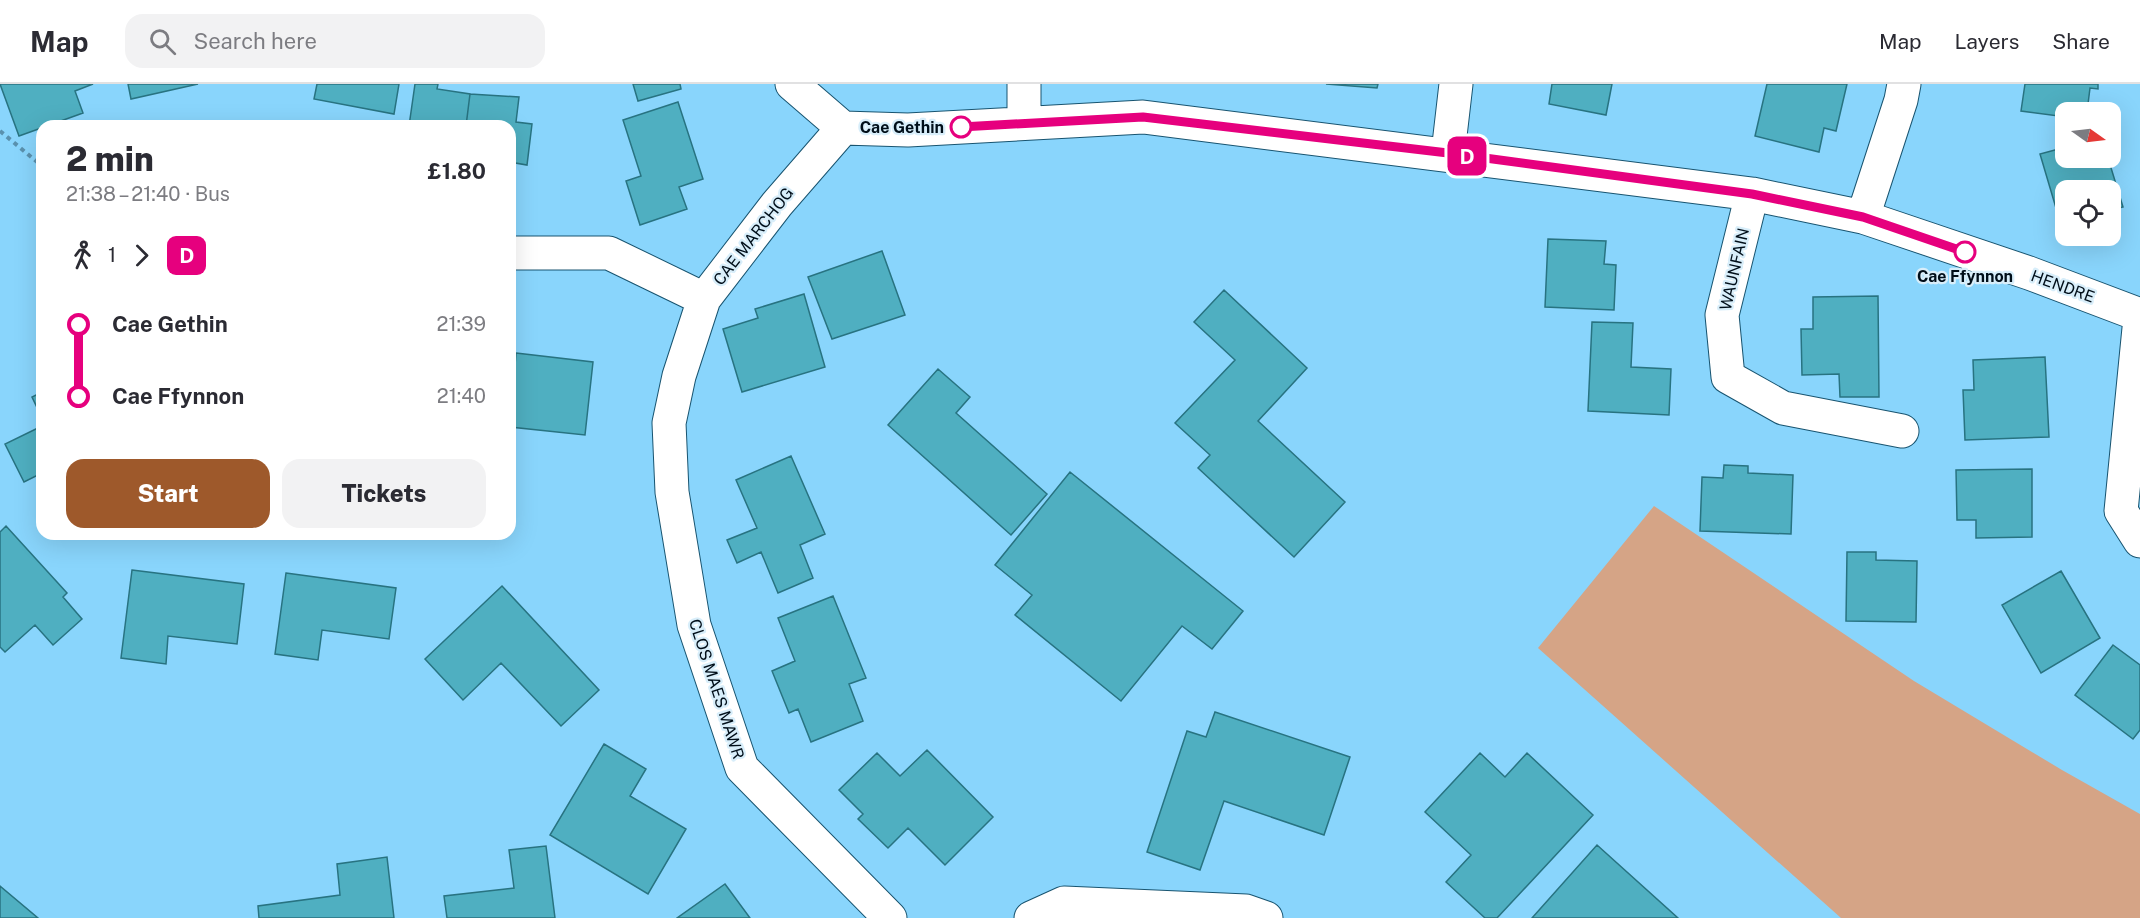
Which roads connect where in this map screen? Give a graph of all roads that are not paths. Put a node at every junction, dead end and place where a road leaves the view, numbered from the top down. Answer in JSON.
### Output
{"nodes":[{"id":1,"x":792,"y":84,"type":"edge"},
{"id":2,"x":1024,"y":84,"type":"edge"},
{"id":3,"x":1456,"y":84,"type":"edge"},
{"id":4,"x":1904,"y":84,"type":"edge"},
{"id":5,"x":1024,"y":123,"type":"junction"},
{"id":6,"x":843,"y":128,"type":"junction"},
{"id":7,"x":1448,"y":153,"type":"junction"},
{"id":8,"x":1752,"y":194,"type":"junction"},
{"id":9,"x":1863,"y":217,"type":"junction"},
{"id":10,"x":516,"y":253,"type":"edge"},
{"id":11,"x":704,"y":299,"type":"junction"},
{"id":12,"x":2140,"y":316,"type":"edge"},
{"id":13,"x":1902,"y":430,"type":"dead end"},
{"id":14,"x":2140,"y":541,"type":"edge"},
{"id":15,"x":890,"y":918,"type":"edge"},
{"id":16,"x":1031,"y":918,"type":"edge"},
{"id":17,"x":1266,"y":918,"type":"edge"}],
"edges":[{"from":1,"to":6,"type":"street"},
{"from":2,"to":5,"type":"street"},
{"from":3,"to":7,"type":"street"},
{"from":4,"to":9,"type":"street"},
{"from":5,"to":6,"type":"street","name":"HENDRE"},
{"from":5,"to":7,"type":"street","name":"HENDRE"},
{"from":6,"to":11,"type":"street","name":"CAE MARCHOG"},
{"from":7,"to":8,"type":"street","name":"HENDRE"},
{"from":8,"to":9,"type":"street","name":"HENDRE"},
{"from":8,"to":13,"type":"street","name":"WAUNFAIN"},
{"from":9,"to":12,"type":"street","name":"HENDRE"},
{"from":10,"to":11,"type":"street","name":"CAE MARCHOG"},
{"from":11,"to":15,"type":"street","name":"CLOS MAES MAWR"},
{"from":12,"to":14,"type":"street"},
{"from":16,"to":17,"type":"street"}]}
